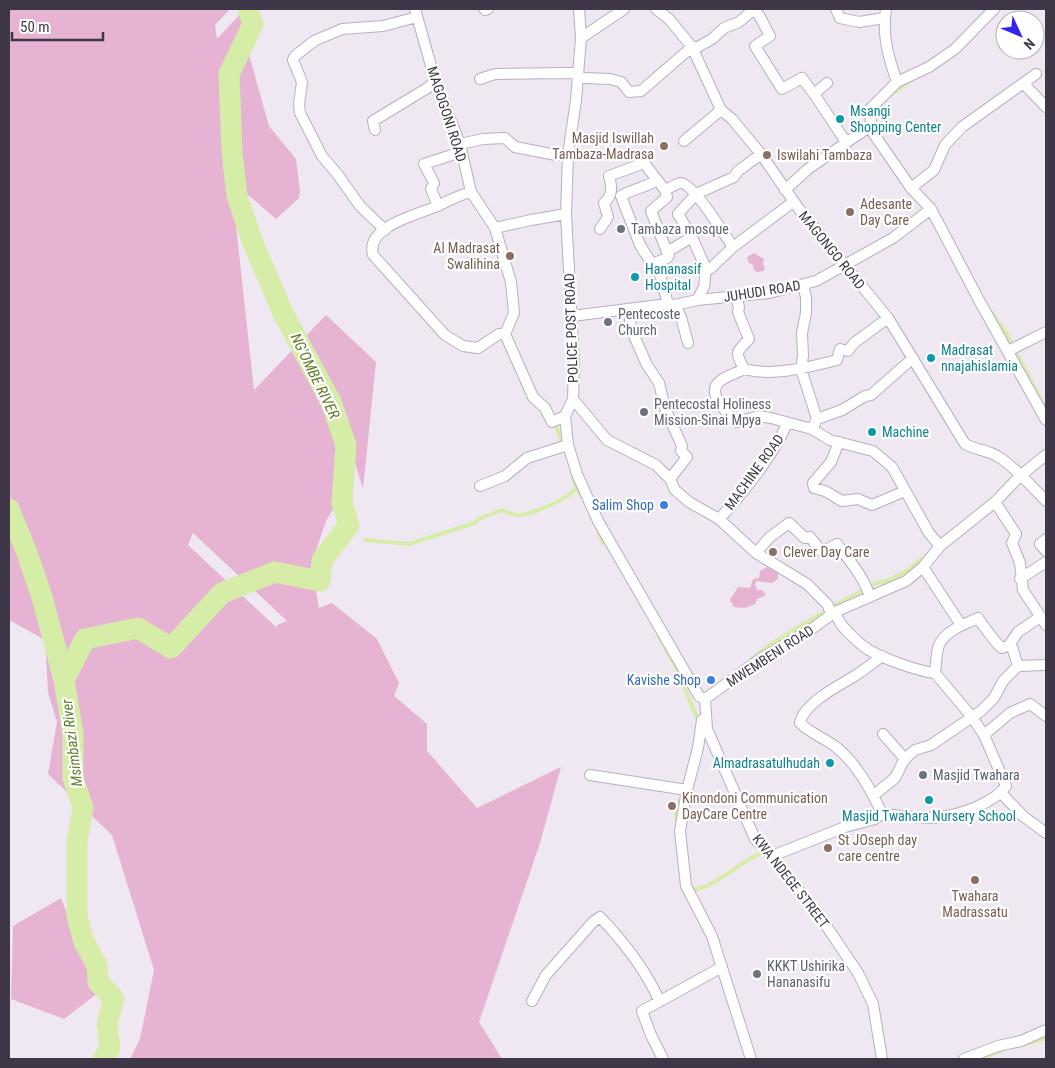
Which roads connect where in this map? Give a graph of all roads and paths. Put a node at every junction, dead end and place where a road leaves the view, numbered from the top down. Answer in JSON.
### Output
{"nodes":[{"id":1,"x":579,"y":9,"type":"edge"},
{"id":2,"x":624,"y":9,"type":"edge"},
{"id":3,"x":656,"y":9,"type":"edge"},
{"id":4,"x":752,"y":9,"type":"edge"},
{"id":5,"x":836,"y":9,"type":"edge"},
{"id":6,"x":994,"y":9,"type":"edge"},
{"id":7,"x":416,"y":13,"type":"edge"},
{"id":8,"x":885,"y":13,"type":"edge"},
{"id":9,"x":581,"y":38,"type":"junction"},
{"id":10,"x":692,"y":47,"type":"junction"},
{"id":11,"x":578,"y":74,"type":"junction"},
{"id":12,"x":1036,"y":74,"type":"dead end"},
{"id":13,"x":480,"y":79,"type":"dead end"},
{"id":14,"x":435,"y":80,"type":"junction"},
{"id":15,"x":897,"y":82,"type":"junction"},
{"id":16,"x":827,"y":84,"type":"dead end"},
{"id":17,"x":1024,"y":84,"type":"junction"},
{"id":18,"x":814,"y":94,"type":"junction"},
{"id":19,"x":1046,"y":107,"type":"edge"},
{"id":20,"x":721,"y":110,"type":"junction"},
{"id":21,"x":869,"y":127,"type":"junction"},
{"id":22,"x":375,"y":130,"type":"dead end"},
{"id":23,"x":684,"y":141,"type":"dead end"},
{"id":24,"x":846,"y":142,"type":"junction"},
{"id":25,"x":460,"y":148,"type":"junction"},
{"id":26,"x":761,"y":154,"type":"junction"},
{"id":27,"x":568,"y":155,"type":"junction"},
{"id":28,"x":657,"y":180,"type":"junction"},
{"id":29,"x":911,"y":188,"type":"junction"},
{"id":30,"x":666,"y":190,"type":"junction"},
{"id":31,"x":786,"y":190,"type":"junction"},
{"id":32,"x":471,"y":192,"type":"junction"},
{"id":33,"x":696,"y":194,"type":"junction"},
{"id":34,"x":793,"y":202,"type":"junction"},
{"id":35,"x":438,"y":206,"type":"junction"},
{"id":36,"x":931,"y":209,"type":"junction"},
{"id":37,"x":566,"y":214,"type":"junction"},
{"id":38,"x":495,"y":228,"type":"junction"},
{"id":39,"x":600,"y":229,"type":"dead end"},
{"id":40,"x":384,"y":230,"type":"junction"},
{"id":41,"x":692,"y":237,"type":"junction"},
{"id":42,"x":733,"y":248,"type":"junction"},
{"id":43,"x":667,"y":252,"type":"junction"},
{"id":44,"x":652,"y":264,"type":"junction"},
{"id":45,"x":844,"y":266,"type":"junction"},
{"id":46,"x":706,"y":269,"type":"junction"},
{"id":47,"x":803,"y":286,"type":"junction"},
{"id":48,"x":736,"y":296,"type":"junction"},
{"id":49,"x":697,"y":300,"type":"junction"},
{"id":50,"x":671,"y":305,"type":"junction"},
{"id":51,"x":629,"y":309,"type":"junction"},
{"id":52,"x":572,"y":316,"type":"junction"},
{"id":53,"x":888,"y":318,"type":"junction"},
{"id":54,"x":1046,"y":332,"type":"edge"},
{"id":55,"x":505,"y":334,"type":"junction"},
{"id":56,"x":688,"y":343,"type":"dead end"},
{"id":57,"x":1008,"y":351,"type":"junction"},
{"id":58,"x":913,"y":358,"type":"junction"},
{"id":59,"x":744,"y":369,"type":"junction"},
{"id":60,"x":801,"y":369,"type":"junction"},
{"id":61,"x":573,"y":399,"type":"junction"},
{"id":62,"x":565,"y":416,"type":"junction"},
{"id":63,"x":1046,"y":420,"type":"edge"},
{"id":64,"x":787,"y":423,"type":"junction"},
{"id":65,"x":814,"y":424,"type":"junction"},
{"id":66,"x":839,"y":442,"type":"junction"},
{"id":67,"x":568,"y":445,"type":"junction"},
{"id":68,"x":1046,"y":456,"type":"edge"},
{"id":69,"x":1020,"y":476,"type":"junction"},
{"id":70,"x":670,"y":479,"type":"junction"},
{"id":71,"x":480,"y":486,"type":"dead end"},
{"id":72,"x":905,"y":491,"type":"junction"},
{"id":73,"x":1046,"y":501,"type":"edge"},
{"id":74,"x":995,"y":502,"type":"junction"},
{"id":75,"x":719,"y":519,"type":"junction"},
{"id":76,"x":1046,"y":538,"type":"edge"},
{"id":77,"x":940,"y":546,"type":"junction"},
{"id":78,"x":1046,"y":551,"type":"edge"},
{"id":79,"x":756,"y":553,"type":"junction"},
{"id":80,"x":1046,"y":562,"type":"edge"},
{"id":81,"x":923,"y":567,"type":"junction"},
{"id":82,"x":1020,"y":579,"type":"junction"},
{"id":83,"x":870,"y":597,"type":"junction"},
{"id":84,"x":835,"y":612,"type":"junction"},
{"id":85,"x":1043,"y":621,"type":"edge"},
{"id":86,"x":961,"y":625,"type":"junction"},
{"id":87,"x":1009,"y":645,"type":"junction"},
{"id":88,"x":882,"y":656,"type":"junction"},
{"id":89,"x":1046,"y":665,"type":"edge"},
{"id":90,"x":1018,"y":666,"type":"junction"},
{"id":91,"x":935,"y":673,"type":"junction"},
{"id":92,"x":705,"y":699,"type":"junction"},
{"id":93,"x":1046,"y":716,"type":"edge"},
{"id":94,"x":972,"y":717,"type":"junction"},
{"id":95,"x":883,"y":734,"type":"dead end"},
{"id":96,"x":984,"y":735,"type":"junction"},
{"id":97,"x":905,"y":759,"type":"junction"},
{"id":98,"x":590,"y":775,"type":"dead end"},
{"id":99,"x":687,"y":790,"type":"junction"},
{"id":100,"x":1001,"y":793,"type":"junction"},
{"id":101,"x":874,"y":795,"type":"junction"},
{"id":102,"x":882,"y":814,"type":"junction"},
{"id":103,"x":1046,"y":832,"type":"edge"},
{"id":104,"x":772,"y":856,"type":"junction"},
{"id":105,"x":722,"y":967,"type":"junction"},
{"id":106,"x":660,"y":1000,"type":"junction"},
{"id":107,"x":532,"y":1001,"type":"dead end"},
{"id":108,"x":1046,"y":1030,"type":"edge"},
{"id":109,"x":663,"y":1059,"type":"edge"},
{"id":110,"x":751,"y":1059,"type":"edge"},
{"id":111,"x":882,"y":1059,"type":"edge"},
{"id":112,"x":964,"y":1059,"type":"edge"}],
"edges":[{"from":1,"to":9,"type":"street","name":"POLICE POST ROAD"},
{"from":2,"to":9,"type":"street"},
{"from":3,"to":10,"type":"street","name":"MAGONGO ROAD"},
{"from":4,"to":10,"type":"street"},
{"from":4,"to":18,"type":"street"},
{"from":5,"to":8,"type":"street"},
{"from":6,"to":15,"type":"street"},
{"from":7,"to":14,"type":"street","name":"MAGOGONI ROAD"},
{"from":7,"to":40,"type":"street"},
{"from":8,"to":15,"type":"street"},
{"from":9,"to":11,"type":"street","name":"POLICE POST ROAD"},
{"from":10,"to":11,"type":"street"},
{"from":10,"to":20,"type":"street","name":"MAGONGO ROAD"},
{"from":11,"to":13,"type":"street"},
{"from":11,"to":27,"type":"street","name":"POLICE POST ROAD"},
{"from":12,"to":17,"type":"street"},
{"from":14,"to":22,"type":"street"},
{"from":14,"to":25,"type":"street","name":"MAGOGONI ROAD"},
{"from":15,"to":21,"type":"street"},
{"from":16,"to":18,"type":"street"},
{"from":17,"to":19,"type":"street"},
{"from":17,"to":29,"type":"street"},
{"from":18,"to":24,"type":"street"},
{"from":20,"to":23,"type":"street"},
{"from":20,"to":26,"type":"street","name":"MAGONGO ROAD"},
{"from":21,"to":24,"type":"street"},
{"from":21,"to":29,"type":"street"},
{"from":24,"to":31,"type":"street"},
{"from":25,"to":27,"type":"street"},
{"from":25,"to":32,"type":"street","name":"MAGOGONI ROAD"},
{"from":25,"to":35,"type":"street"},
{"from":26,"to":31,"type":"street","name":"MAGONGO ROAD"},
{"from":26,"to":33,"type":"street"},
{"from":27,"to":37,"type":"street","name":"POLICE POST ROAD"},
{"from":28,"to":30,"type":"street"},
{"from":28,"to":39,"type":"street"},
{"from":28,"to":44,"type":"street"},
{"from":29,"to":36,"type":"street"},
{"from":30,"to":33,"type":"street"},
{"from":30,"to":43,"type":"street"},
{"from":31,"to":34,"type":"street","name":"MAGONGO ROAD"},
{"from":32,"to":35,"type":"street"},
{"from":32,"to":38,"type":"street","name":"MAGOGONI ROAD"},
{"from":33,"to":41,"type":"street"},
{"from":33,"to":42,"type":"street"},
{"from":34,"to":42,"type":"street"},
{"from":34,"to":45,"type":"street","name":"MAGONGO ROAD"},
{"from":35,"to":40,"type":"street"},
{"from":36,"to":45,"type":"street","name":"JUHUDI ROAD"},
{"from":36,"to":57,"type":"street"},
{"from":37,"to":38,"type":"street"},
{"from":37,"to":52,"type":"street","name":"POLICE POST ROAD"},
{"from":38,"to":55,"type":"street","name":"MAGOGONI ROAD"},
{"from":40,"to":55,"type":"street"},
{"from":41,"to":43,"type":"street"},
{"from":41,"to":46,"type":"street"},
{"from":42,"to":46,"type":"street"},
{"from":43,"to":44,"type":"street"},
{"from":44,"to":50,"type":"street"},
{"from":45,"to":47,"type":"street","name":"JUHUDI ROAD"},
{"from":45,"to":53,"type":"street","name":"MAGONGO ROAD"},
{"from":46,"to":49,"type":"street"},
{"from":47,"to":48,"type":"street","name":"JUHUDI ROAD"},
{"from":47,"to":60,"type":"street"},
{"from":48,"to":49,"type":"street","name":"JUHUDI ROAD"},
{"from":48,"to":59,"type":"street"},
{"from":49,"to":50,"type":"street","name":"JUHUDI ROAD"},
{"from":50,"to":51,"type":"street","name":"JUHUDI ROAD"},
{"from":50,"to":56,"type":"street"},
{"from":51,"to":52,"type":"street","name":"JUHUDI ROAD"},
{"from":51,"to":70,"type":"street"},
{"from":52,"to":61,"type":"street","name":"POLICE POST ROAD"},
{"from":53,"to":58,"type":"street","name":"MAGONGO ROAD"},
{"from":53,"to":60,"type":"street"},
{"from":54,"to":57,"type":"street"},
{"from":55,"to":62,"type":"street"},
{"from":57,"to":63,"type":"street"},
{"from":58,"to":65,"type":"street"},
{"from":58,"to":69,"type":"street","name":"MAGONGO ROAD"},
{"from":59,"to":60,"type":"street"},
{"from":59,"to":64,"type":"street"},
{"from":60,"to":65,"type":"street"},
{"from":61,"to":62,"type":"street","name":"POLICE POST ROAD"},
{"from":61,"to":70,"type":"street"},
{"from":62,"to":67,"type":"street"},
{"from":64,"to":65,"type":"street","name":"MACHINE ROAD"},
{"from":64,"to":75,"type":"street","name":"MACHINE ROAD"},
{"from":65,"to":66,"type":"street","name":"MACHINE ROAD"},
{"from":66,"to":72,"type":"street","name":"MACHINE ROAD"},
{"from":66,"to":72,"type":"street"},
{"from":67,"to":71,"type":"street"},
{"from":67,"to":92,"type":"street"},
{"from":68,"to":69,"type":"street","name":"MWEMBENI ROAD"},
{"from":69,"to":73,"type":"street","name":"MAGONGO ROAD"},
{"from":69,"to":74,"type":"street","name":"MWEMBENI ROAD"},
{"from":70,"to":75,"type":"street"},
{"from":72,"to":77,"type":"street","name":"MACHINE ROAD"},
{"from":74,"to":77,"type":"street","name":"MWEMBENI ROAD"},
{"from":74,"to":82,"type":"street"},
{"from":75,"to":79,"type":"street"},
{"from":76,"to":78,"type":"street"},
{"from":77,"to":81,"type":"street","name":"MWEMBENI ROAD"},
{"from":79,"to":83,"type":"street"},
{"from":79,"to":84,"type":"street"},
{"from":80,"to":82,"type":"street"},
{"from":81,"to":83,"type":"street","name":"MWEMBENI ROAD"},
{"from":81,"to":86,"type":"street"},
{"from":82,"to":85,"type":"street"},
{"from":83,"to":84,"type":"street","name":"MWEMBENI ROAD"},
{"from":84,"to":88,"type":"street"},
{"from":84,"to":92,"type":"street","name":"MWEMBENI ROAD"},
{"from":85,"to":87,"type":"street"},
{"from":86,"to":87,"type":"street"},
{"from":86,"to":91,"type":"street"},
{"from":87,"to":90,"type":"street"},
{"from":88,"to":91,"type":"street"},
{"from":88,"to":101,"type":"street"},
{"from":89,"to":90,"type":"street"},
{"from":90,"to":94,"type":"street"},
{"from":91,"to":94,"type":"street"},
{"from":92,"to":99,"type":"street"},
{"from":92,"to":104,"type":"street","name":"KWA NDEGE STREET"},
{"from":93,"to":96,"type":"street"},
{"from":94,"to":96,"type":"street"},
{"from":94,"to":97,"type":"street"},
{"from":95,"to":97,"type":"street"},
{"from":96,"to":100,"type":"street"},
{"from":97,"to":101,"type":"street"},
{"from":98,"to":99,"type":"street"},
{"from":99,"to":105,"type":"street"},
{"from":100,"to":102,"type":"street"},
{"from":100,"to":103,"type":"street"},
{"from":101,"to":102,"type":"street"},
{"from":102,"to":104,"type":"street"},
{"from":104,"to":111,"type":"street","name":"KWA NDEGE STREET"},
{"from":105,"to":106,"type":"street"},
{"from":105,"to":110,"type":"street"},
{"from":106,"to":107,"type":"street"},
{"from":106,"to":109,"type":"street"},
{"from":108,"to":112,"type":"street"}]}
